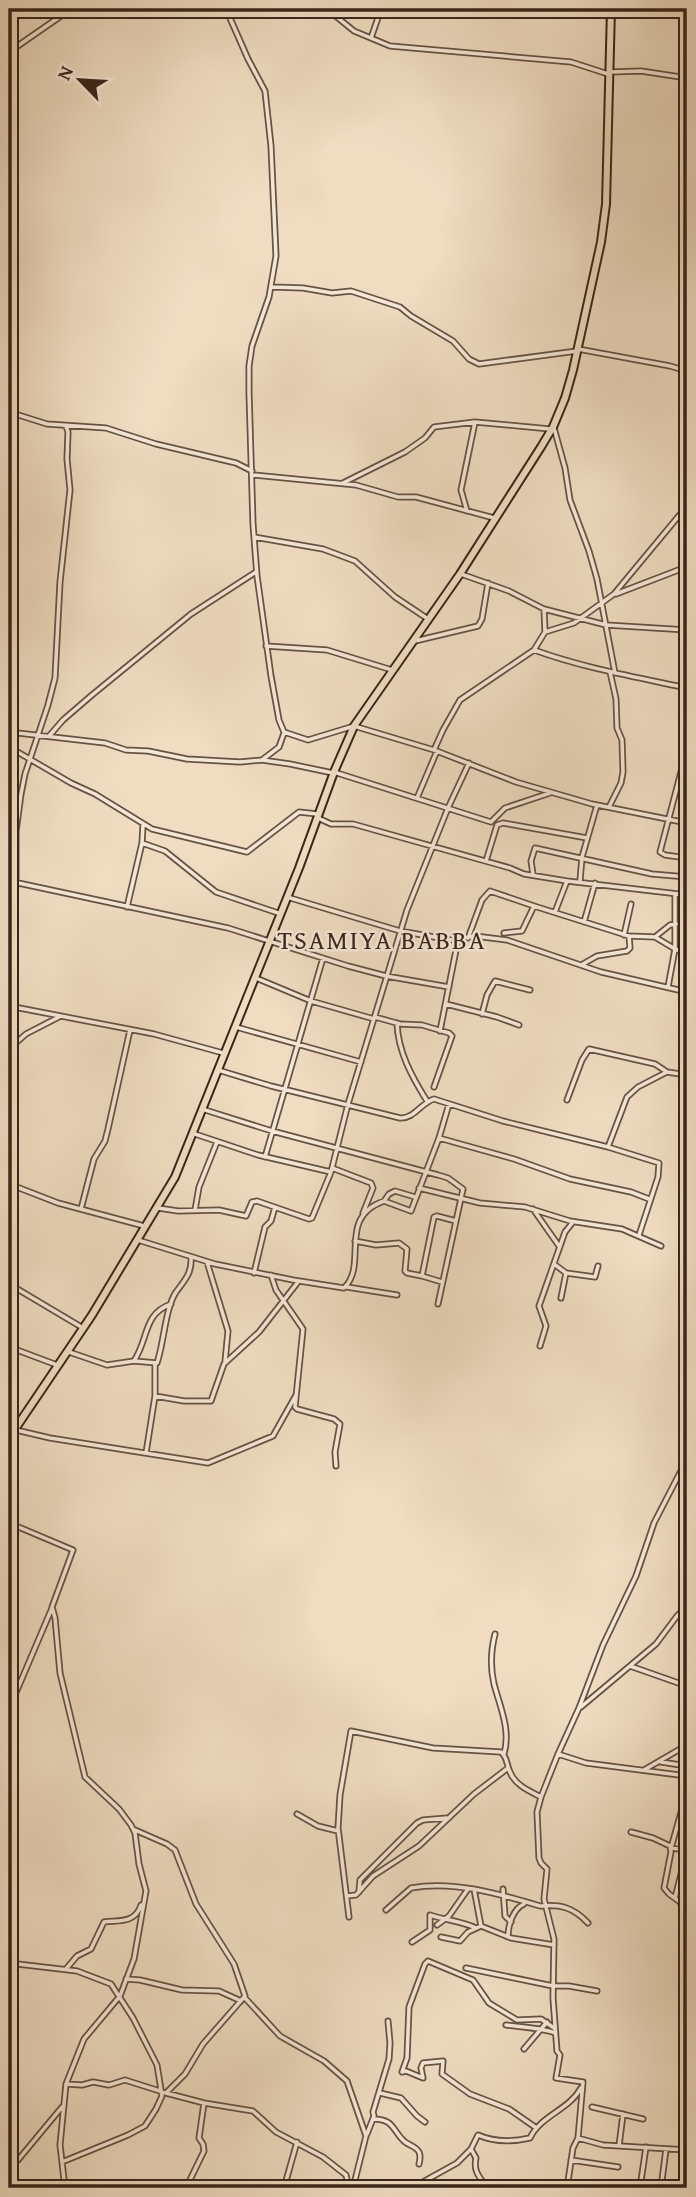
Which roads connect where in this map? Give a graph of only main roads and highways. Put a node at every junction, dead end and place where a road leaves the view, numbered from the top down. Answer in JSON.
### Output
{"nodes":[{"id":1,"x":611,"y":9,"type":"edge"},
{"id":2,"x":9,"y":1438,"type":"edge"}],
"edges":[{"from":1,"to":2,"type":"main road"}]}
